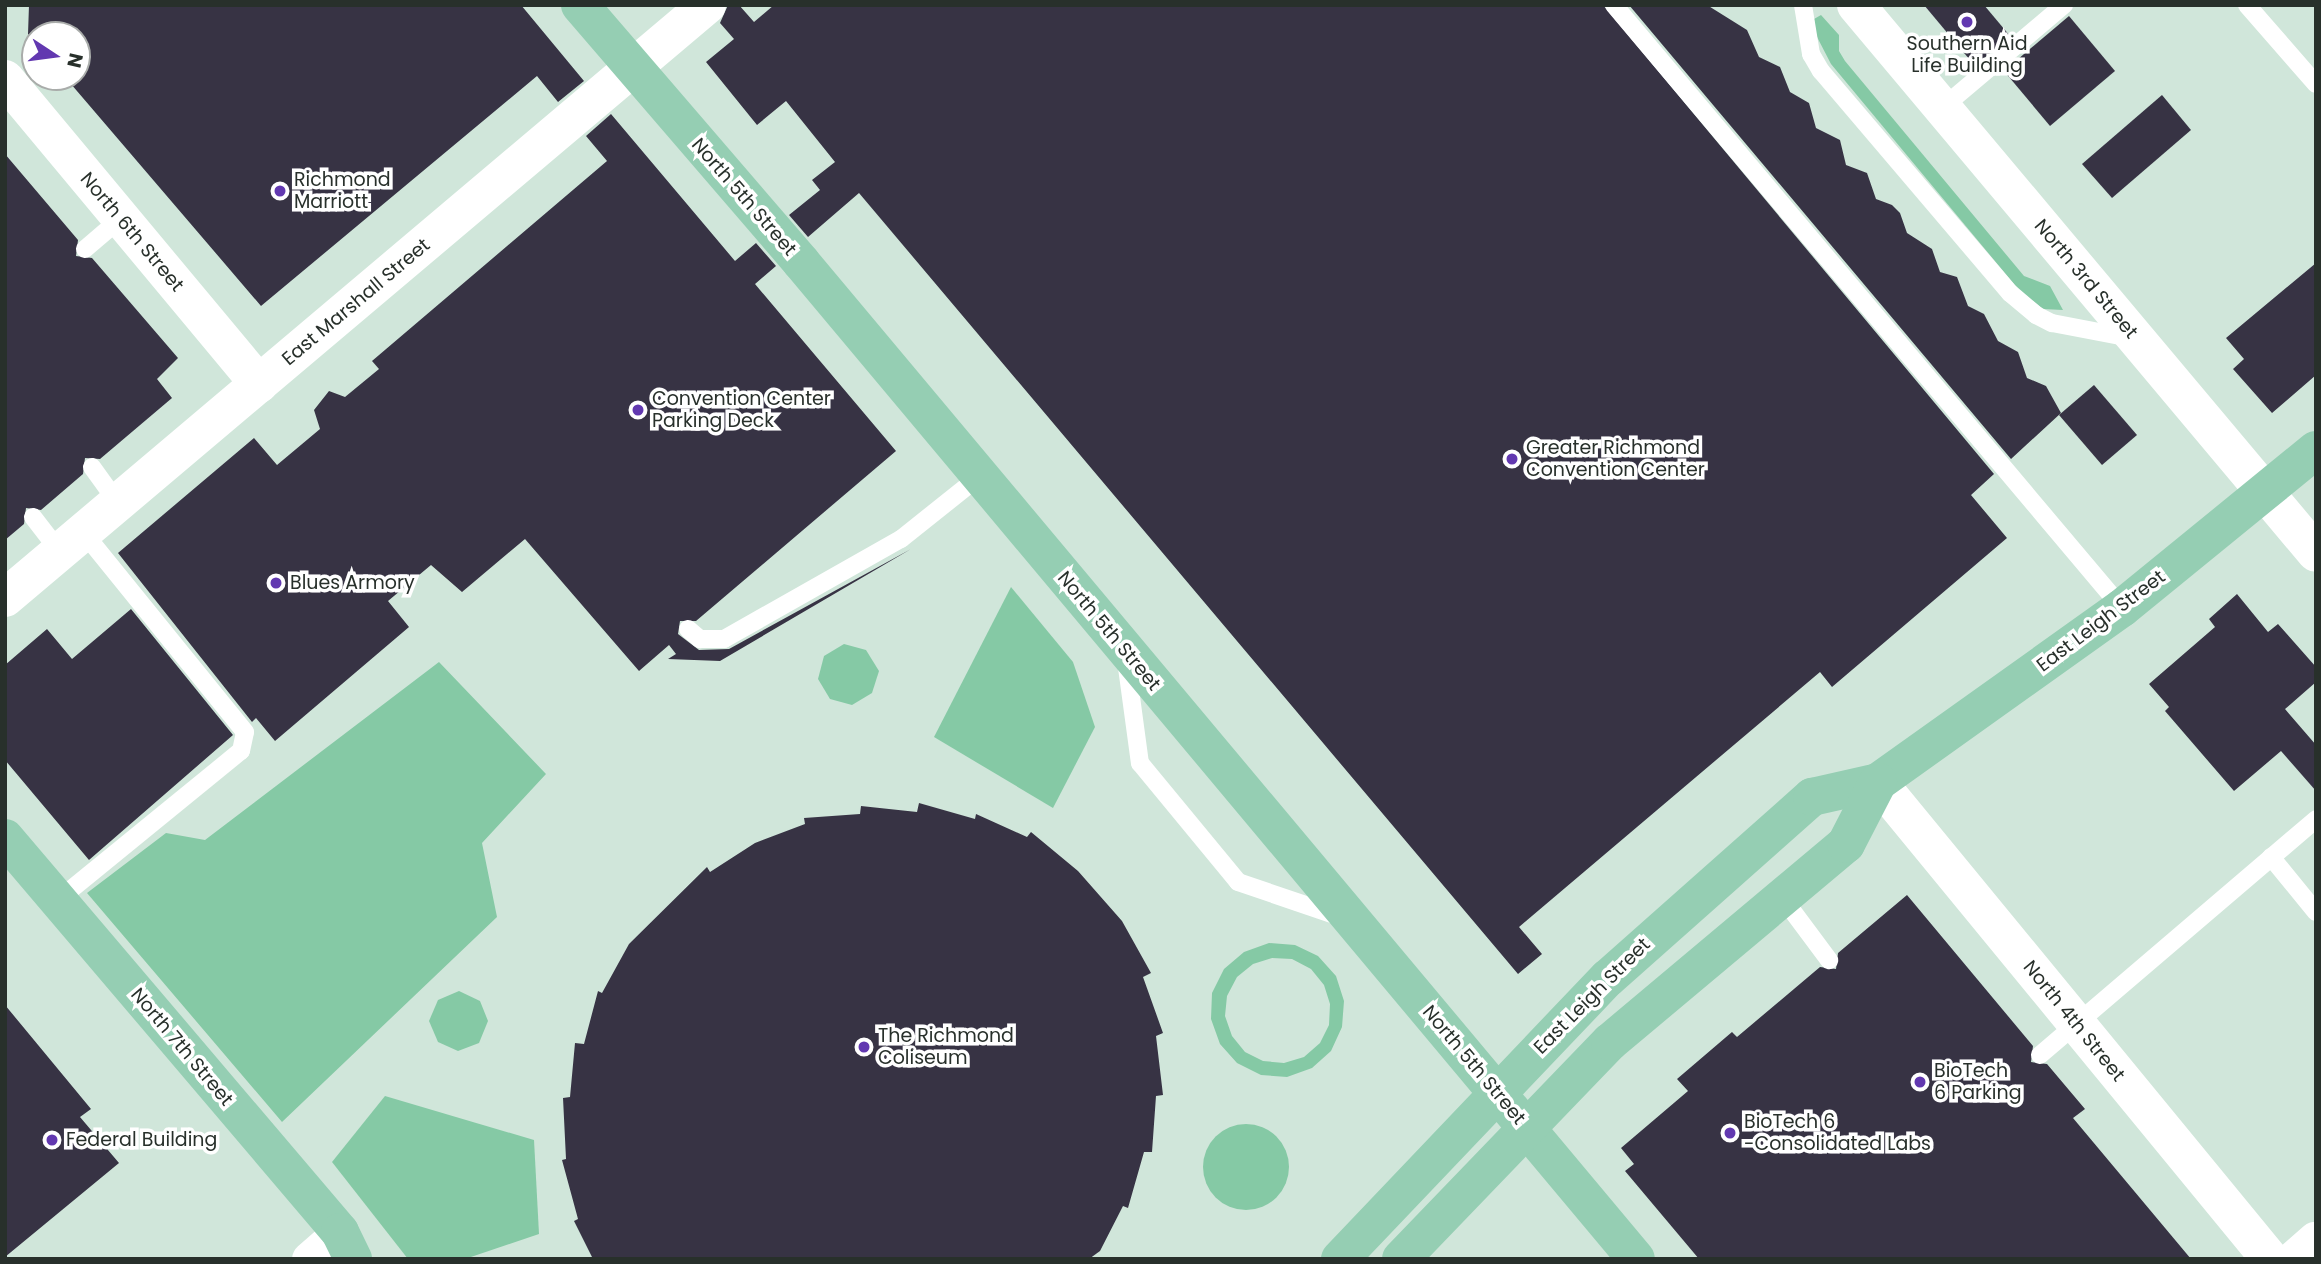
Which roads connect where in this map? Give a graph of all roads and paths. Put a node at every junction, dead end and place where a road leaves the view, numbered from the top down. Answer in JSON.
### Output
{"nodes":[{"id":1,"x":580,"y":5,"type":"edge"},
{"id":2,"x":707,"y":5,"type":"edge"},
{"id":3,"x":1614,"y":5,"type":"edge"},
{"id":4,"x":1803,"y":5,"type":"edge"},
{"id":5,"x":1856,"y":5,"type":"edge"},
{"id":6,"x":2064,"y":5,"type":"edge"},
{"id":7,"x":2247,"y":5,"type":"edge"},
{"id":8,"x":631,"y":70,"type":"junction"},
{"id":9,"x":5,"y":79,"type":"edge"},
{"id":10,"x":2316,"y":84,"type":"edge"},
{"id":11,"x":1942,"y":108,"type":"junction"},
{"id":12,"x":120,"y":219,"type":"junction"},
{"id":13,"x":85,"y":249,"type":"dead end"},
{"id":14,"x":2136,"y":339,"type":"junction"},
{"id":15,"x":259,"y":384,"type":"junction"},
{"id":16,"x":2316,"y":450,"type":"edge"},
{"id":17,"x":92,"y":467,"type":"dead end"},
{"id":18,"x":980,"y":476,"type":"junction"},
{"id":19,"x":2265,"y":492,"type":"junction"},
{"id":20,"x":118,"y":503,"type":"junction"},
{"id":21,"x":33,"y":517,"type":"dead end"},
{"id":22,"x":71,"y":542,"type":"junction"},
{"id":23,"x":2316,"y":553,"type":"edge"},
{"id":24,"x":5,"y":598,"type":"edge"},
{"id":25,"x":2122,"y":608,"type":"junction"},
{"id":26,"x":688,"y":629,"type":"dead end"},
{"id":27,"x":1125,"y":650,"type":"junction"},
{"id":28,"x":1878,"y":782,"type":"junction"},
{"id":29,"x":2316,"y":819,"type":"edge"},
{"id":30,"x":5,"y":838,"type":"edge"},
{"id":31,"x":2271,"y":857,"type":"junction"},
{"id":32,"x":1782,"y":897,"type":"junction"},
{"id":33,"x":58,"y":900,"type":"junction"},
{"id":34,"x":2316,"y":912,"type":"edge"},
{"id":35,"x":1351,"y":920,"type":"junction"},
{"id":36,"x":1829,"y":960,"type":"dead end"},
{"id":37,"x":2075,"y":1024,"type":"junction"},
{"id":38,"x":2040,"y":1055,"type":"dead end"},
{"id":39,"x":2316,"y":1241,"type":"edge"},
{"id":40,"x":346,"y":1245,"type":"edge"},
{"id":41,"x":1414,"y":1252,"type":"edge"},
{"id":42,"x":309,"y":1259,"type":"edge"},
{"id":43,"x":1340,"y":1259,"type":"edge"},
{"id":44,"x":1636,"y":1259,"type":"edge"},
{"id":45,"x":2270,"y":1259,"type":"edge"},
{"id":46,"x":2295,"y":1259,"type":"edge"}],
"edges":[{"from":1,"to":8,"type":"main road","name":"North 5th Street"},
{"from":2,"to":8,"type":"street","name":"East Marshall Street"},
{"from":3,"to":25,"type":"lane"},
{"from":4,"to":14,"type":"lane"},
{"from":5,"to":11,"type":"street","name":"North 3rd Street"},
{"from":6,"to":11,"type":"lane"},
{"from":7,"to":10,"type":"lane"},
{"from":8,"to":15,"type":"street","name":"East Marshall Street"},
{"from":8,"to":18,"type":"main road","name":"North 5th Street"},
{"from":9,"to":12,"type":"street","name":"North 6th Street"},
{"from":11,"to":14,"type":"street","name":"North 3rd Street"},
{"from":12,"to":13,"type":"lane"},
{"from":12,"to":15,"type":"street","name":"North 6th Street"},
{"from":14,"to":19,"type":"street","name":"North 3rd Street"},
{"from":15,"to":20,"type":"street","name":"East Marshall Street"},
{"from":16,"to":19,"type":"main road","name":"East Leigh Street"},
{"from":17,"to":20,"type":"lane"},
{"from":18,"to":26,"type":"lane"},
{"from":18,"to":27,"type":"main road","name":"North 5th Street"},
{"from":19,"to":23,"type":"street","name":"North 3rd Street"},
{"from":19,"to":25,"type":"main road","name":"East Leigh Street"},
{"from":20,"to":22,"type":"street","name":"East Marshall Street"},
{"from":21,"to":22,"type":"lane"},
{"from":22,"to":24,"type":"street","name":"East Marshall Street"},
{"from":22,"to":33,"type":"lane"},
{"from":25,"to":28,"type":"main road","name":"East Leigh Street"},
{"from":27,"to":35,"type":"main road","name":"North 5th Street"},
{"from":27,"to":35,"type":"lane"},
{"from":28,"to":32,"type":"main road","name":"East Leigh Street"},
{"from":28,"to":37,"type":"street","name":"North 4th Street"},
{"from":28,"to":43,"type":"main road","name":"East Leigh Street"},
{"from":29,"to":31,"type":"lane"},
{"from":30,"to":33,"type":"main road","name":"North 7th Street"},
{"from":31,"to":34,"type":"lane"},
{"from":31,"to":37,"type":"lane"},
{"from":32,"to":36,"type":"lane"},
{"from":32,"to":41,"type":"main road","name":"East Leigh Street"},
{"from":33,"to":40,"type":"main road","name":"North 7th Street"},
{"from":35,"to":44,"type":"main road","name":"North 5th Street"},
{"from":37,"to":38,"type":"lane"},
{"from":37,"to":45,"type":"street","name":"North 4th Street"},
{"from":39,"to":46,"type":"street"},
{"from":40,"to":42,"type":"street"}]}
